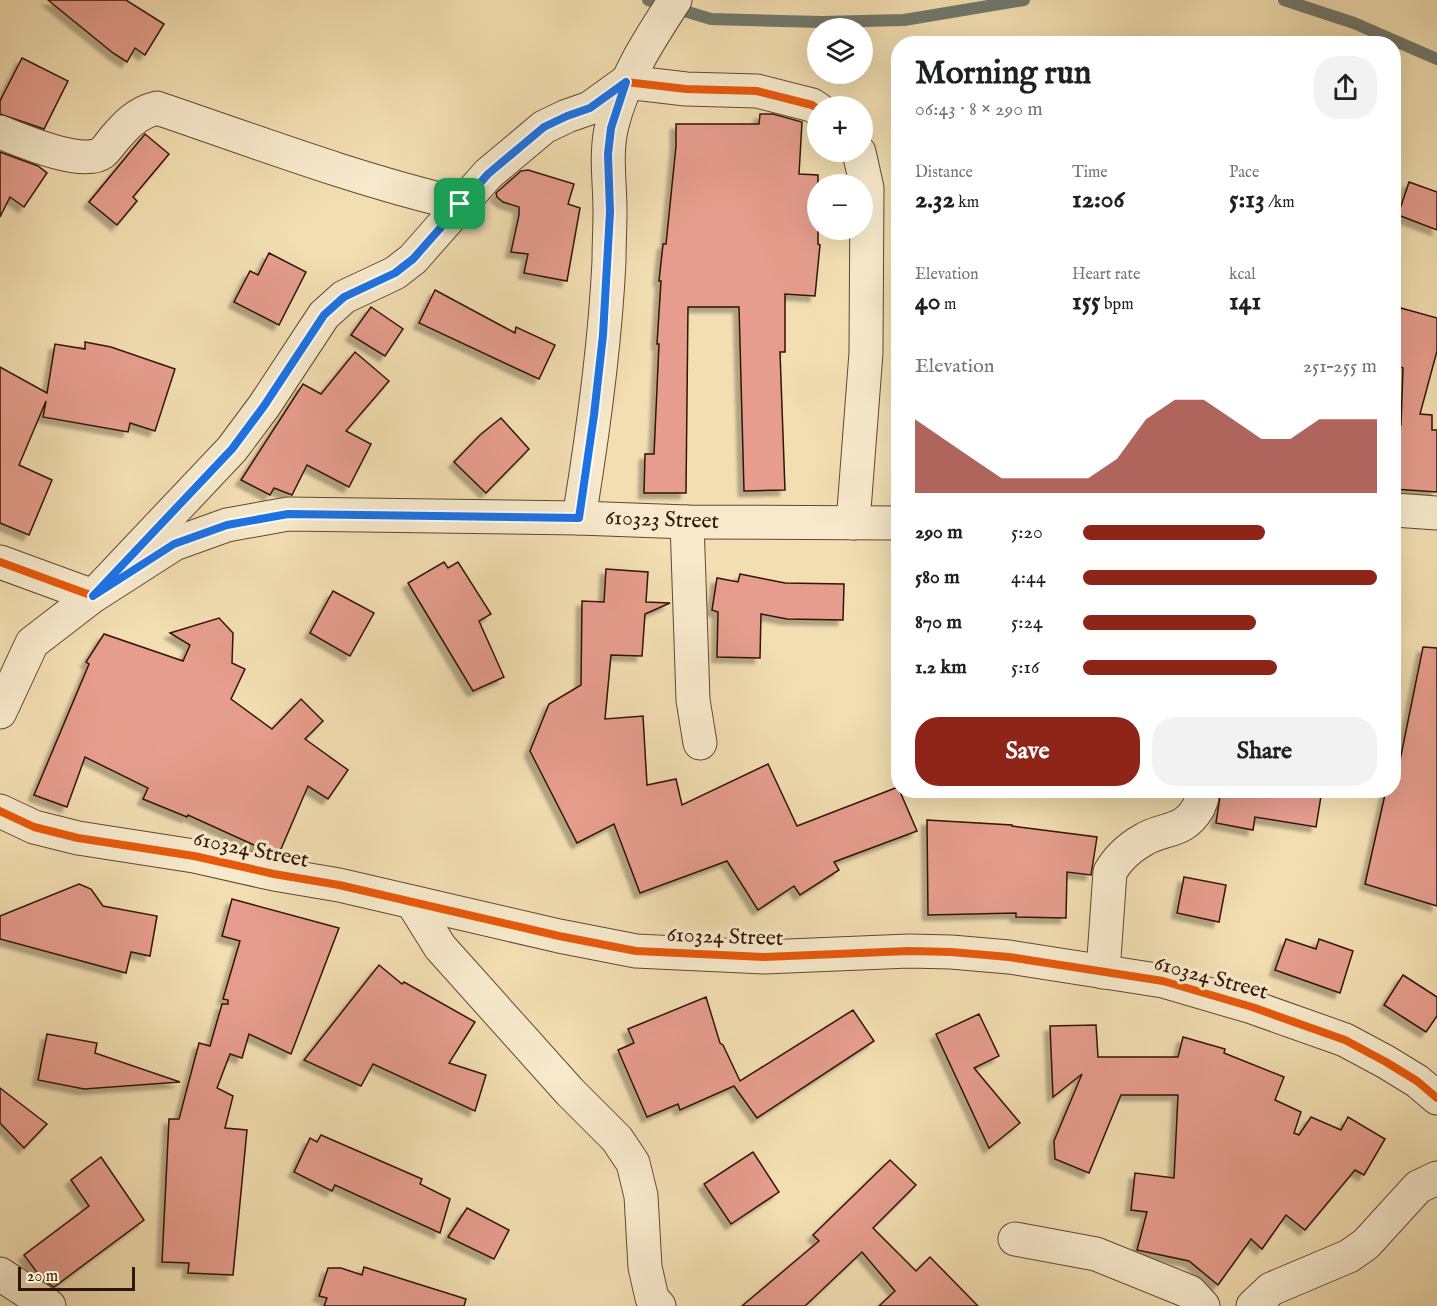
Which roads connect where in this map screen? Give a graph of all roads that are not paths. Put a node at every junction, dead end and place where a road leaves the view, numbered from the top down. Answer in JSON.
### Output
{"nodes":[{"id":1,"x":675,"y":0,"type":"edge"},
{"id":2,"x":626,"y":82,"type":"junction"},
{"id":3,"x":807,"y":104,"type":"edge"},
{"id":4,"x":0,"y":132,"type":"edge"},
{"id":5,"x":861,"y":162,"type":"edge"},
{"id":6,"x":460,"y":204,"type":"junction"},
{"id":7,"x":1401,"y":510,"type":"edge"},
{"id":8,"x":1437,"y":513,"type":"edge"},
{"id":9,"x":579,"y":518,"type":"junction"},
{"id":10,"x":687,"y":522,"type":"junction"},
{"id":11,"x":891,"y":523,"type":"edge"},
{"id":12,"x":853,"y":524,"type":"junction"},
{"id":13,"x":0,"y":562,"type":"edge"},
{"id":14,"x":93,"y":596,"type":"junction"},
{"id":15,"x":0,"y":712,"type":"edge"},
{"id":16,"x":700,"y":743,"type":"dead end"},
{"id":17,"x":1203,"y":798,"type":"edge"},
{"id":18,"x":0,"y":811,"type":"edge"},
{"id":19,"x":411,"y":902,"type":"junction"},
{"id":20,"x":1103,"y":972,"type":"junction"},
{"id":21,"x":1437,"y":1098,"type":"edge"},
{"id":22,"x":1437,"y":1178,"type":"edge"},
{"id":23,"x":1015,"y":1239,"type":"dead end"},
{"id":24,"x":0,"y":1274,"type":"edge"},
{"id":25,"x":49,"y":1306,"type":"edge"},
{"id":26,"x":659,"y":1306,"type":"edge"},
{"id":27,"x":1203,"y":1306,"type":"edge"},
{"id":28,"x":1253,"y":1306,"type":"edge"}],
"edges":[{"from":1,"to":2,"type":"street"},
{"from":2,"to":3,"type":"street"},
{"from":2,"to":6,"type":"street"},
{"from":2,"to":9,"type":"street"},
{"from":4,"to":6,"type":"street"},
{"from":5,"to":12,"type":"street"},
{"from":6,"to":14,"type":"street"},
{"from":7,"to":8,"type":"street"},
{"from":9,"to":10,"type":"street","name":"610323 Street"},
{"from":9,"to":14,"type":"street","name":"610323 Street"},
{"from":10,"to":12,"type":"street","name":"610323 Street"},
{"from":10,"to":16,"type":"street"},
{"from":11,"to":12,"type":"street","name":"610323 Street"},
{"from":13,"to":14,"type":"street"},
{"from":14,"to":15,"type":"street","name":"610323 Street"},
{"from":17,"to":20,"type":"street"},
{"from":18,"to":19,"type":"street","name":"610324 Street"},
{"from":19,"to":20,"type":"street","name":"610324 Street"},
{"from":19,"to":26,"type":"street"},
{"from":20,"to":21,"type":"street","name":"610324 Street"},
{"from":22,"to":28,"type":"street"},
{"from":23,"to":27,"type":"street"},
{"from":24,"to":25,"type":"street"}]}
